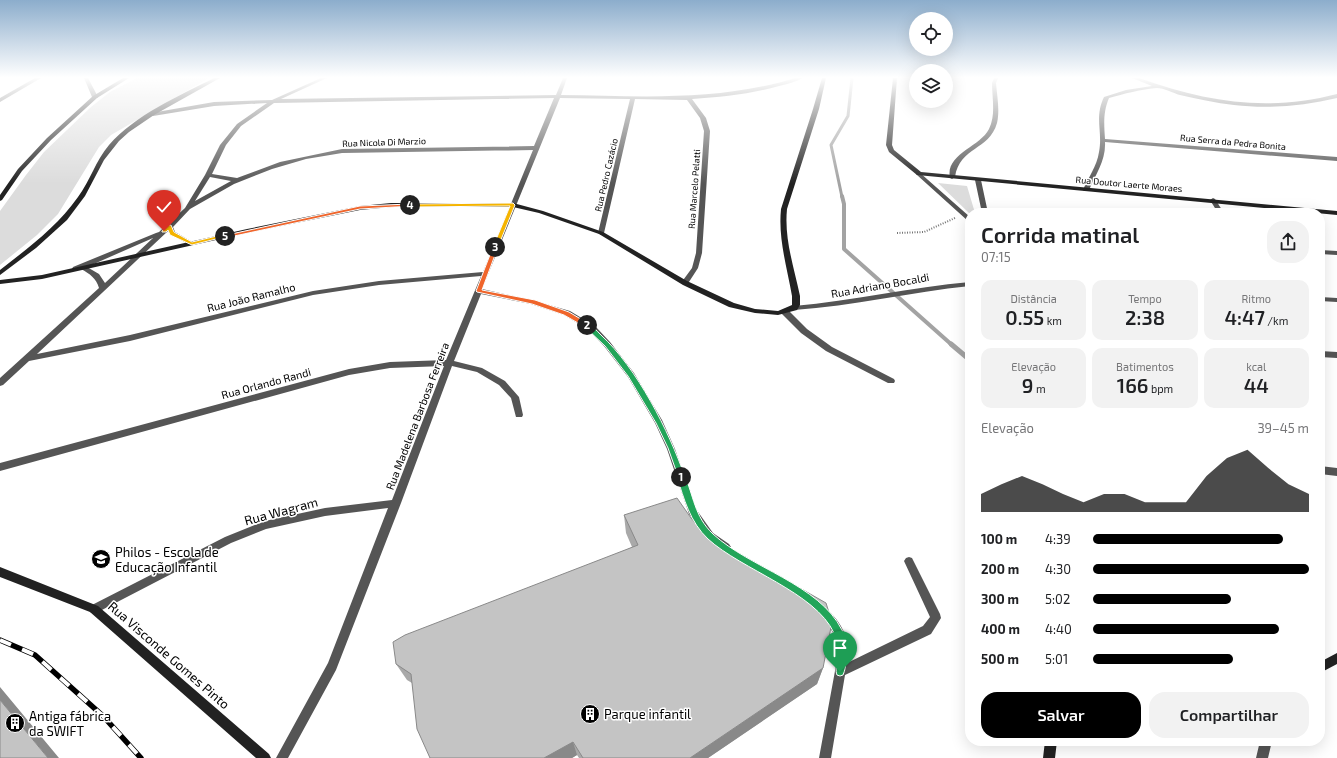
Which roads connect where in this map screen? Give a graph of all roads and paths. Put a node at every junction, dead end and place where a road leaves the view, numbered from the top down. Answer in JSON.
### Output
{"nodes":[{"id":1,"x":77,"y":113,"type":"edge"},
{"id":2,"x":157,"y":113,"type":"edge"},
{"id":3,"x":256,"y":113,"type":"edge"},
{"id":4,"x":550,"y":113,"type":"edge"},
{"id":5,"x":629,"y":113,"type":"edge"},
{"id":6,"x":700,"y":113,"type":"edge"},
{"id":7,"x":815,"y":113,"type":"edge"},
{"id":8,"x":892,"y":113,"type":"edge"},
{"id":9,"x":995,"y":113,"type":"edge"},
{"id":10,"x":1101,"y":113,"type":"edge"},
{"id":11,"x":153,"y":114,"type":"joint"},
{"id":12,"x":1103,"y":140,"type":"junction"},
{"id":13,"x":535,"y":148,"type":"junction"},
{"id":14,"x":1337,"y":159,"type":"edge"},
{"id":15,"x":919,"y":174,"type":"junction"},
{"id":16,"x":208,"y":175,"type":"junction"},
{"id":17,"x":952,"y":177,"type":"junction"},
{"id":18,"x":236,"y":180,"type":"junction"},
{"id":19,"x":978,"y":180,"type":"junction"},
{"id":20,"x":1086,"y":190,"type":"junction"},
{"id":21,"x":0,"y":199,"type":"edge"},
{"id":22,"x":1213,"y":200,"type":"junction"},
{"id":23,"x":513,"y":205,"type":"junction"},
{"id":24,"x":984,"y":208,"type":"edge"},
{"id":25,"x":1218,"y":208,"type":"edge"},
{"id":26,"x":1289,"y":208,"type":"edge"},
{"id":27,"x":187,"y":209,"type":"junction"},
{"id":28,"x":1325,"y":212,"type":"edge"},
{"id":29,"x":1337,"y":213,"type":"edge"},
{"id":30,"x":965,"y":214,"type":"edge"},
{"id":31,"x":965,"y":218,"type":"edge"},
{"id":32,"x":167,"y":229,"type":"junction"},
{"id":33,"x":601,"y":233,"type":"junction"},
{"id":34,"x":897,"y":233,"type":"dead end"},
{"id":35,"x":192,"y":244,"type":"junction"},
{"id":36,"x":1325,"y":252,"type":"edge"},
{"id":37,"x":1337,"y":253,"type":"edge"},
{"id":38,"x":139,"y":256,"type":"junction"},
{"id":39,"x":84,"y":268,"type":"junction"},
{"id":40,"x":74,"y":270,"type":"junction"},
{"id":41,"x":0,"y":273,"type":"edge"},
{"id":42,"x":484,"y":274,"type":"junction"},
{"id":43,"x":0,"y":282,"type":"edge"},
{"id":44,"x":685,"y":282,"type":"junction"},
{"id":45,"x":965,"y":284,"type":"edge"},
{"id":46,"x":103,"y":289,"type":"junction"},
{"id":47,"x":479,"y":291,"type":"junction"},
{"id":48,"x":1325,"y":299,"type":"edge"},
{"id":49,"x":1337,"y":300,"type":"edge"},
{"id":50,"x":794,"y":308,"type":"junction"},
{"id":51,"x":782,"y":313,"type":"junction"},
{"id":52,"x":1325,"y":354,"type":"edge"},
{"id":53,"x":1337,"y":355,"type":"edge"},
{"id":54,"x":25,"y":359,"type":"junction"},
{"id":55,"x":448,"y":363,"type":"junction"},
{"id":56,"x":891,"y":380,"type":"dead end"},
{"id":57,"x":0,"y":383,"type":"edge"},
{"id":58,"x":519,"y":415,"type":"dead end"},
{"id":59,"x":0,"y":467,"type":"edge"},
{"id":60,"x":1325,"y":471,"type":"edge"},
{"id":61,"x":1337,"y":472,"type":"edge"},
{"id":62,"x":396,"y":503,"type":"junction"},
{"id":63,"x":735,"y":554,"type":"edge"},
{"id":64,"x":909,"y":561,"type":"dead end"},
{"id":65,"x":0,"y":572,"type":"edge"},
{"id":66,"x":94,"y":609,"type":"junction"},
{"id":67,"x":822,"y":609,"type":"edge"},
{"id":68,"x":1337,"y":658,"type":"edge"},
{"id":69,"x":1325,"y":665,"type":"edge"},
{"id":70,"x":840,"y":672,"type":"junction"},
{"id":71,"x":1050,"y":746,"type":"edge"},
{"id":72,"x":1265,"y":746,"type":"edge"},
{"id":73,"x":265,"y":758,"type":"edge"},
{"id":74,"x":282,"y":758,"type":"edge"},
{"id":75,"x":825,"y":758,"type":"edge"},
{"id":76,"x":1049,"y":758,"type":"edge"},
{"id":77,"x":1262,"y":758,"type":"edge"}],
"edges":[{"from":1,"to":21,"type":"street"},
{"from":2,"to":11,"type":"street"},
{"from":3,"to":16,"type":"street"},
{"from":4,"to":13,"type":"street","name":"Rua Madelena Barbosa Ferreira"},
{"from":5,"to":33,"type":"street","name":"Rua Pedro Cazácio"},
{"from":6,"to":44,"type":"street","name":"Rua Marcelo Pelatti"},
{"from":7,"to":50,"type":"street"},
{"from":8,"to":15,"type":"street"},
{"from":9,"to":17,"type":"street"},
{"from":10,"to":12,"type":"street"},
{"from":11,"to":41,"type":"street"},
{"from":12,"to":14,"type":"street","name":"Rua Serra da Pedra Bonita"},
{"from":12,"to":20,"type":"street"},
{"from":13,"to":18,"type":"street","name":"Rua Nicola Di Marzio"},
{"from":13,"to":23,"type":"street","name":"Rua Madelena Barbosa Ferreira"},
{"from":15,"to":17,"type":"street","name":"Rua Doutor Laerte Moraes"},
{"from":15,"to":30,"type":"street"},
{"from":16,"to":18,"type":"street","name":"Rua Nicola Di Marzio"},
{"from":16,"to":27,"type":"street"},
{"from":17,"to":19,"type":"street","name":"Rua Doutor Laerte Moraes"},
{"from":18,"to":27,"type":"street","name":"Rua Nicola Di Marzio"},
{"from":19,"to":20,"type":"street","name":"Rua Doutor Laerte Moraes"},
{"from":19,"to":24,"type":"street"},
{"from":20,"to":22,"type":"street","name":"Rua Doutor Laerte Moraes"},
{"from":22,"to":25,"type":"street"},
{"from":22,"to":26,"type":"street","name":"Rua Doutor Laerte Moraes"},
{"from":23,"to":33,"type":"street"},
{"from":23,"to":35,"type":"street"},
{"from":23,"to":42,"type":"street","name":"Rua Madelena Barbosa Ferreira"},
{"from":27,"to":32,"type":"street"},
{"from":28,"to":29,"type":"street","name":"Rua Doutor Laerte Moraes"},
{"from":31,"to":34,"type":"path"},
{"from":32,"to":35,"type":"street"},
{"from":32,"to":38,"type":"street"},
{"from":32,"to":40,"type":"street"},
{"from":33,"to":44,"type":"street"},
{"from":35,"to":38,"type":"street"},
{"from":36,"to":37,"type":"street"},
{"from":38,"to":39,"type":"street"},
{"from":38,"to":46,"type":"street"},
{"from":39,"to":40,"type":"street"},
{"from":39,"to":46,"type":"street"},
{"from":40,"to":43,"type":"street"},
{"from":42,"to":47,"type":"street","name":"Rua Madelena Barbosa Ferreira"},
{"from":42,"to":54,"type":"street","name":"Rua João Ramalho"},
{"from":44,"to":51,"type":"street"},
{"from":45,"to":50,"type":"street","name":"Rua Adriano Bocaldi"},
{"from":46,"to":54,"type":"street"},
{"from":47,"to":55,"type":"street","name":"Rua Madelena Barbosa Ferreira"},
{"from":47,"to":63,"type":"street"},
{"from":48,"to":49,"type":"street"},
{"from":50,"to":51,"type":"street"},
{"from":51,"to":56,"type":"street"},
{"from":52,"to":53,"type":"street"},
{"from":54,"to":57,"type":"street"},
{"from":55,"to":58,"type":"street","name":"Rua Orlando Randi"},
{"from":55,"to":59,"type":"street","name":"Rua Orlando Randi"},
{"from":55,"to":62,"type":"street","name":"Rua Madelena Barbosa Ferreira"},
{"from":60,"to":61,"type":"street"},
{"from":62,"to":66,"type":"street","name":"Rua Wagram"},
{"from":62,"to":74,"type":"street","name":"Rua Madelena Barbosa Ferreira"},
{"from":64,"to":70,"type":"street"},
{"from":65,"to":66,"type":"street","name":"Rua Visconde Gomes Pinto"},
{"from":66,"to":73,"type":"street","name":"Rua Visconde Gomes Pinto"},
{"from":67,"to":70,"type":"street"},
{"from":68,"to":69,"type":"street"},
{"from":70,"to":75,"type":"street"},
{"from":71,"to":76,"type":"street"},
{"from":72,"to":77,"type":"street"}]}
